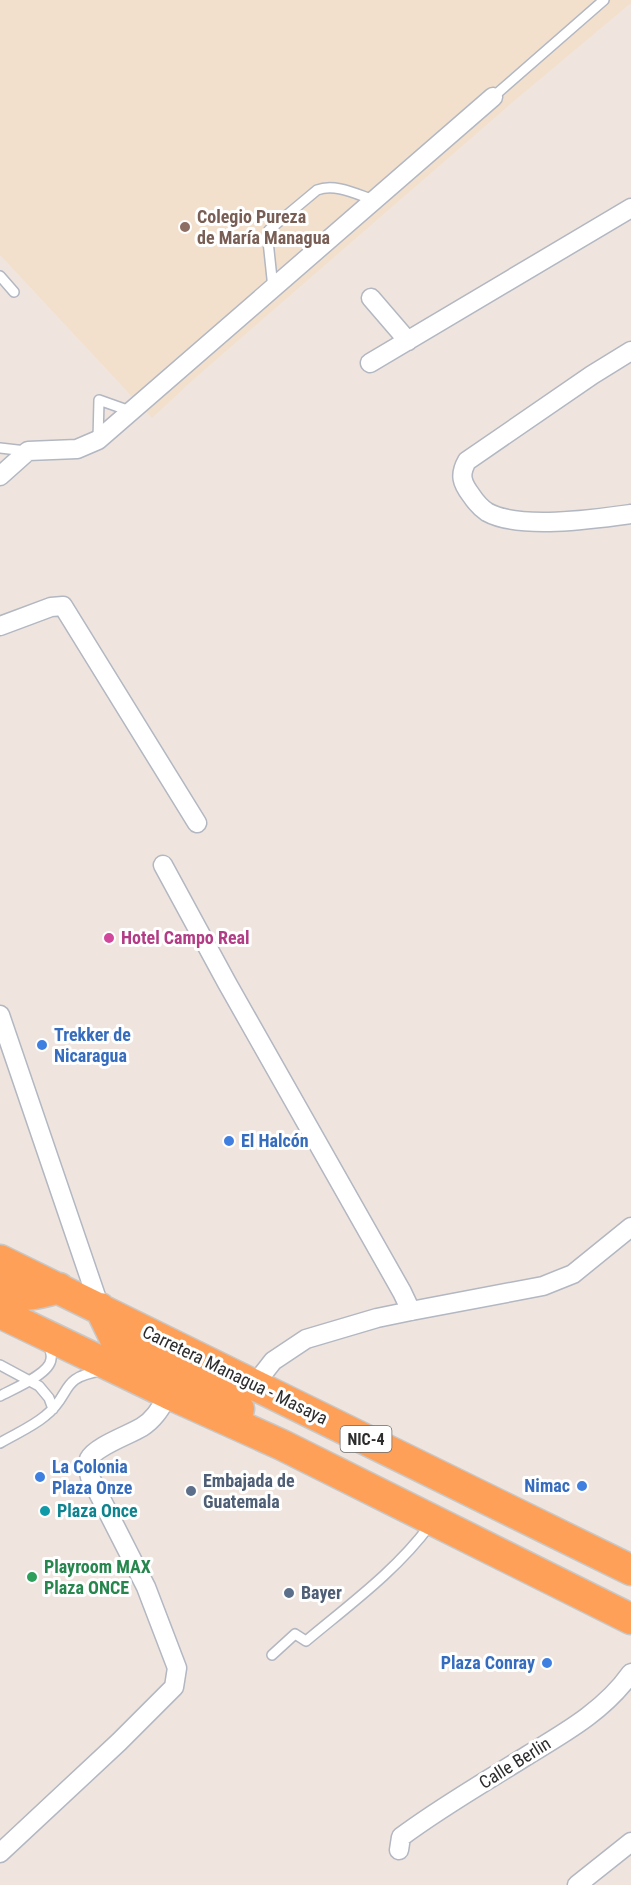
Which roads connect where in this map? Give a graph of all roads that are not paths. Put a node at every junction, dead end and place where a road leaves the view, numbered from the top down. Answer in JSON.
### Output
{"nodes":[{"id":1,"x":604,"y":0,"type":"edge"},
{"id":2,"x":493,"y":96,"type":"joint"},
{"id":3,"x":374,"y":200,"type":"junction"},
{"id":4,"x":631,"y":208,"type":"edge"},
{"id":5,"x":0,"y":276,"type":"edge"},
{"id":6,"x":273,"y":288,"type":"junction"},
{"id":7,"x":14,"y":292,"type":"dead end"},
{"id":8,"x":370,"y":297,"type":"dead end"},
{"id":9,"x":408,"y":340,"type":"junction"},
{"id":10,"x":631,"y":351,"type":"edge"},
{"id":11,"x":370,"y":363,"type":"dead end"},
{"id":12,"x":132,"y":411,"type":"junction"},
{"id":13,"x":98,"y":440,"type":"junction"},
{"id":14,"x":0,"y":448,"type":"edge"},
{"id":15,"x":28,"y":451,"type":"junction"},
{"id":16,"x":0,"y":476,"type":"edge"},
{"id":17,"x":631,"y":514,"type":"edge"},
{"id":18,"x":0,"y":626,"type":"edge"},
{"id":19,"x":196,"y":823,"type":"dead end"},
{"id":20,"x":163,"y":865,"type":"dead end"},
{"id":21,"x":0,"y":1015,"type":"edge"},
{"id":22,"x":631,"y":1227,"type":"edge"},
{"id":23,"x":84,"y":1259,"type":"junction"},
{"id":24,"x":0,"y":1260,"type":"edge"},
{"id":25,"x":58,"y":1287,"type":"junction"},
{"id":26,"x":0,"y":1292,"type":"edge"},
{"id":27,"x":100,"y":1308,"type":"junction"},
{"id":28,"x":411,"y":1311,"type":"junction"},
{"id":29,"x":0,"y":1313,"type":"edge"},
{"id":30,"x":43,"y":1335,"type":"junction"},
{"id":31,"x":0,"y":1365,"type":"edge"},
{"id":32,"x":117,"y":1370,"type":"junction"},
{"id":33,"x":28,"y":1381,"type":"junction"},
{"id":34,"x":255,"y":1384,"type":"junction"},
{"id":35,"x":169,"y":1394,"type":"junction"},
{"id":36,"x":0,"y":1396,"type":"edge"},
{"id":37,"x":53,"y":1409,"type":"junction"},
{"id":38,"x":0,"y":1443,"type":"edge"},
{"id":39,"x":282,"y":1445,"type":"junction"},
{"id":40,"x":433,"y":1521,"type":"junction"},
{"id":41,"x":631,"y":1570,"type":"edge"},
{"id":42,"x":631,"y":1619,"type":"edge"},
{"id":43,"x":272,"y":1655,"type":"dead end"},
{"id":44,"x":631,"y":1672,"type":"edge"},
{"id":45,"x":631,"y":1842,"type":"edge"},
{"id":46,"x":399,"y":1850,"type":"dead end"},
{"id":47,"x":0,"y":1853,"type":"edge"},
{"id":48,"x":577,"y":1885,"type":"edge"}],
"edges":[{"from":1,"to":2,"type":"lane"},
{"from":2,"to":3,"type":"street"},
{"from":3,"to":6,"type":"street"},
{"from":3,"to":6,"type":"lane"},
{"from":4,"to":9,"type":"street"},
{"from":5,"to":7,"type":"lane"},
{"from":6,"to":12,"type":"street"},
{"from":8,"to":9,"type":"street"},
{"from":9,"to":11,"type":"street"},
{"from":10,"to":17,"type":"street"},
{"from":12,"to":13,"type":"street"},
{"from":12,"to":13,"type":"lane"},
{"from":13,"to":15,"type":"street"},
{"from":14,"to":15,"type":"lane"},
{"from":15,"to":16,"type":"street"},
{"from":18,"to":19,"type":"street"},
{"from":20,"to":28,"type":"street"},
{"from":21,"to":23,"type":"street"},
{"from":22,"to":28,"type":"street"},
{"from":23,"to":25,"type":"street"},
{"from":23,"to":27,"type":"street"},
{"from":24,"to":25,"type":"highway","name":"Carretera Managua - Masaya","number":"NIC-4"},
{"from":25,"to":26,"type":"highway"},
{"from":25,"to":27,"type":"highway","name":"Carretera Managua - Masaya","number":"NIC-4"},
{"from":27,"to":34,"type":"highway","name":"Carretera Managua - Masaya","number":"NIC-4"},
{"from":27,"to":39,"type":"highway"},
{"from":28,"to":34,"type":"street"},
{"from":29,"to":30,"type":"highway","number":"NIC-4"},
{"from":30,"to":32,"type":"highway","number":"NIC-4"},
{"from":30,"to":33,"type":"lane"},
{"from":31,"to":33,"type":"lane"},
{"from":32,"to":35,"type":"highway","number":"NIC-4"},
{"from":32,"to":37,"type":"lane"},
{"from":33,"to":36,"type":"lane"},
{"from":33,"to":37,"type":"lane"},
{"from":34,"to":41,"type":"highway","name":"Carretera Managua - Masaya","number":"NIC-4"},
{"from":35,"to":39,"type":"highway","number":"NIC-4"},
{"from":35,"to":47,"type":"street"},
{"from":37,"to":38,"type":"lane"},
{"from":39,"to":40,"type":"highway","number":"NIC-4"},
{"from":40,"to":42,"type":"highway","number":"NIC-4"},
{"from":40,"to":43,"type":"lane"},
{"from":44,"to":46,"type":"street","name":"Calle Berlin"},
{"from":45,"to":48,"type":"street"}]}
